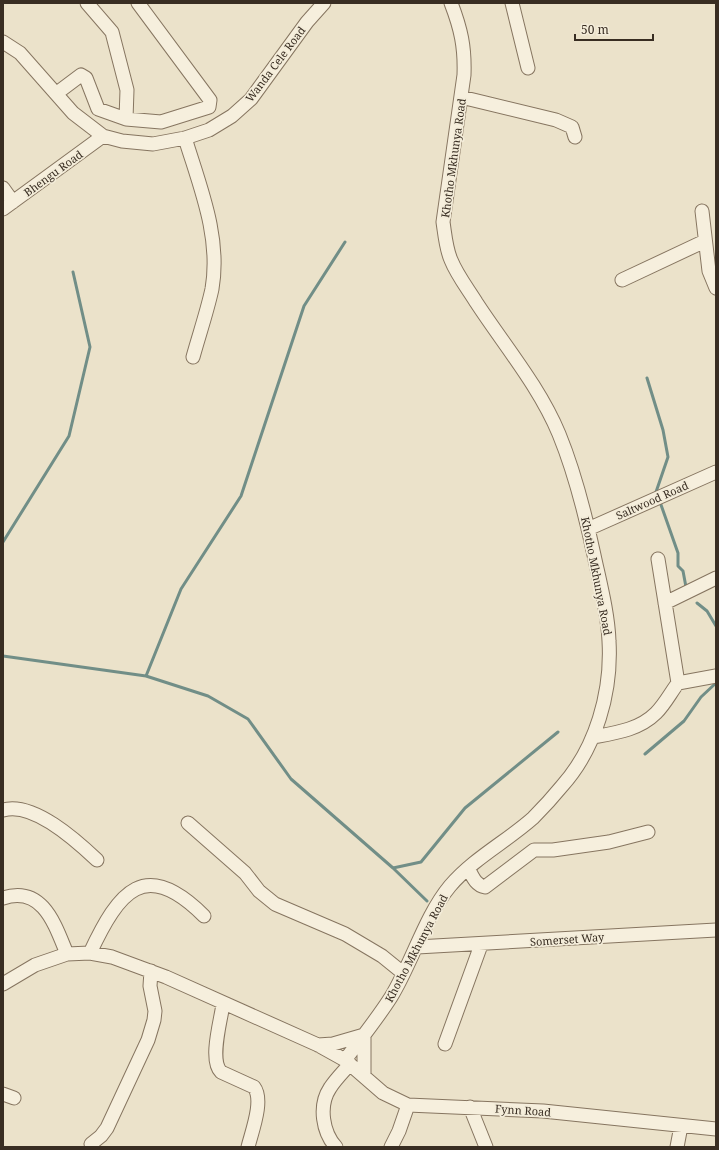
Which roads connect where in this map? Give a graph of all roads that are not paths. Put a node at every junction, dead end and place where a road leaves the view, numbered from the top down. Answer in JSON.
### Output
{"nodes":[{"id":1,"x":87,"y":3,"type":"edge"},
{"id":2,"x":138,"y":3,"type":"edge"},
{"id":3,"x":324,"y":3,"type":"edge"},
{"id":4,"x":451,"y":3,"type":"edge"},
{"id":5,"x":512,"y":3,"type":"edge"},
{"id":6,"x":3,"y":36,"type":"edge"},
{"id":7,"x":3,"y":42,"type":"edge"},
{"id":8,"x":20,"y":53,"type":"junction"},
{"id":9,"x":528,"y":68,"type":"dead end"},
{"id":10,"x":57,"y":93,"type":"junction"},
{"id":11,"x":461,"y":98,"type":"junction"},
{"id":12,"x":126,"y":119,"type":"junction"},
{"id":13,"x":103,"y":136,"type":"junction"},
{"id":14,"x":575,"y":137,"type":"dead end"},
{"id":15,"x":185,"y":138,"type":"junction"},
{"id":16,"x":3,"y":188,"type":"edge"},
{"id":17,"x":8,"y":206,"type":"edge"},
{"id":18,"x":702,"y":211,"type":"dead end"},
{"id":19,"x":705,"y":241,"type":"junction"},
{"id":20,"x":622,"y":280,"type":"dead end"},
{"id":21,"x":716,"y":288,"type":"edge"},
{"id":22,"x":193,"y":357,"type":"dead end"},
{"id":23,"x":716,"y":472,"type":"edge"},
{"id":24,"x":588,"y":529,"type":"junction"},
{"id":25,"x":658,"y":558,"type":"dead end"},
{"id":26,"x":716,"y":578,"type":"edge"},
{"id":27,"x":665,"y":603,"type":"junction"},
{"id":28,"x":714,"y":676,"type":"edge"},
{"id":29,"x":678,"y":683,"type":"junction"},
{"id":30,"x":593,"y":737,"type":"junction"},
{"id":31,"x":3,"y":810,"type":"edge"},
{"id":32,"x":188,"y":823,"type":"dead end"},
{"id":33,"x":648,"y":832,"type":"dead end"},
{"id":34,"x":97,"y":860,"type":"dead end"},
{"id":35,"x":468,"y":868,"type":"junction"},
{"id":36,"x":3,"y":885,"type":"edge"},
{"id":37,"x":8,"y":896,"type":"edge"},
{"id":38,"x":204,"y":916,"type":"dead end"},
{"id":39,"x":716,"y":930,"type":"edge"},
{"id":40,"x":481,"y":945,"type":"junction"},
{"id":41,"x":417,"y":947,"type":"junction"},
{"id":42,"x":90,"y":953,"type":"junction"},
{"id":43,"x":67,"y":954,"type":"junction"},
{"id":44,"x":151,"y":971,"type":"junction"},
{"id":45,"x":404,"y":973,"type":"junction"},
{"id":46,"x":3,"y":984,"type":"edge"},
{"id":47,"x":223,"y":1004,"type":"junction"},
{"id":48,"x":364,"y":1035,"type":"junction"},
{"id":49,"x":445,"y":1044,"type":"dead end"},
{"id":50,"x":318,"y":1045,"type":"junction"},
{"id":51,"x":348,"y":1062,"type":"junction"},
{"id":52,"x":364,"y":1076,"type":"junction"},
{"id":53,"x":408,"y":1105,"type":"junction"},
{"id":54,"x":470,"y":1107,"type":"junction"},
{"id":55,"x":681,"y":1126,"type":"junction"},
{"id":56,"x":716,"y":1129,"type":"edge"},
{"id":57,"x":92,"y":1144,"type":"dead end"},
{"id":58,"x":248,"y":1147,"type":"edge"},
{"id":59,"x":336,"y":1147,"type":"edge"},
{"id":60,"x":391,"y":1147,"type":"edge"},
{"id":61,"x":486,"y":1147,"type":"edge"},
{"id":62,"x":677,"y":1147,"type":"edge"}],
"edges":[{"from":1,"to":12,"type":"street"},
{"from":2,"to":12,"type":"street"},
{"from":3,"to":15,"type":"street","name":"Wanda Cele Road"},
{"from":4,"to":11,"type":"street","name":"Khotho Mkhunya Road"},
{"from":5,"to":9,"type":"street"},
{"from":6,"to":8,"type":"street"},
{"from":7,"to":8,"type":"street","name":"Wanda Cele Road"},
{"from":8,"to":10,"type":"street","name":"Wanda Cele Road"},
{"from":10,"to":12,"type":"street"},
{"from":10,"to":13,"type":"street","name":"Wanda Cele Road"},
{"from":11,"to":14,"type":"street"},
{"from":11,"to":24,"type":"street","name":"Khotho Mkhunya Road"},
{"from":13,"to":15,"type":"street","name":"Wanda Cele Road"},
{"from":13,"to":17,"type":"street","name":"Bhengu Road"},
{"from":15,"to":22,"type":"street"},
{"from":16,"to":17,"type":"street"},
{"from":18,"to":19,"type":"street"},
{"from":19,"to":20,"type":"street"},
{"from":19,"to":21,"type":"street"},
{"from":23,"to":24,"type":"street","name":"Saltwood Road"},
{"from":24,"to":30,"type":"street","name":"Khotho Mkhunya Road"},
{"from":25,"to":27,"type":"street"},
{"from":26,"to":27,"type":"street"},
{"from":27,"to":29,"type":"street"},
{"from":28,"to":29,"type":"street"},
{"from":29,"to":30,"type":"street"},
{"from":30,"to":35,"type":"street","name":"Khotho Mkhunya Road"},
{"from":31,"to":34,"type":"street"},
{"from":32,"to":45,"type":"street"},
{"from":33,"to":35,"type":"street"},
{"from":35,"to":41,"type":"street","name":"Khotho Mkhunya Road"},
{"from":36,"to":37,"type":"street"},
{"from":37,"to":43,"type":"street"},
{"from":38,"to":42,"type":"street"},
{"from":39,"to":40,"type":"street","name":"Somerset Way"},
{"from":40,"to":41,"type":"street","name":"Somerset Way"},
{"from":40,"to":49,"type":"street"},
{"from":41,"to":45,"type":"street","name":"Khotho Mkhunya Road"},
{"from":42,"to":43,"type":"street"},
{"from":42,"to":44,"type":"street"},
{"from":43,"to":46,"type":"street"},
{"from":44,"to":47,"type":"street"},
{"from":44,"to":57,"type":"street"},
{"from":45,"to":48,"type":"street","name":"Khotho Mkhunya Road"},
{"from":47,"to":50,"type":"street"},
{"from":47,"to":58,"type":"street"},
{"from":48,"to":50,"type":"street"},
{"from":48,"to":51,"type":"street","name":"Khotho Mkhunya Road"},
{"from":48,"to":52,"type":"street"},
{"from":50,"to":51,"type":"street"},
{"from":51,"to":52,"type":"street","name":"Fynn Road"},
{"from":51,"to":59,"type":"street","name":"Khotho Mkhunya Road"},
{"from":52,"to":53,"type":"street","name":"Fynn Road"},
{"from":53,"to":54,"type":"street","name":"Fynn Road"},
{"from":53,"to":60,"type":"street"},
{"from":54,"to":55,"type":"street","name":"Fynn Road"},
{"from":54,"to":61,"type":"street"},
{"from":55,"to":56,"type":"street","name":"Fynn Road"},
{"from":55,"to":62,"type":"street"}]}
